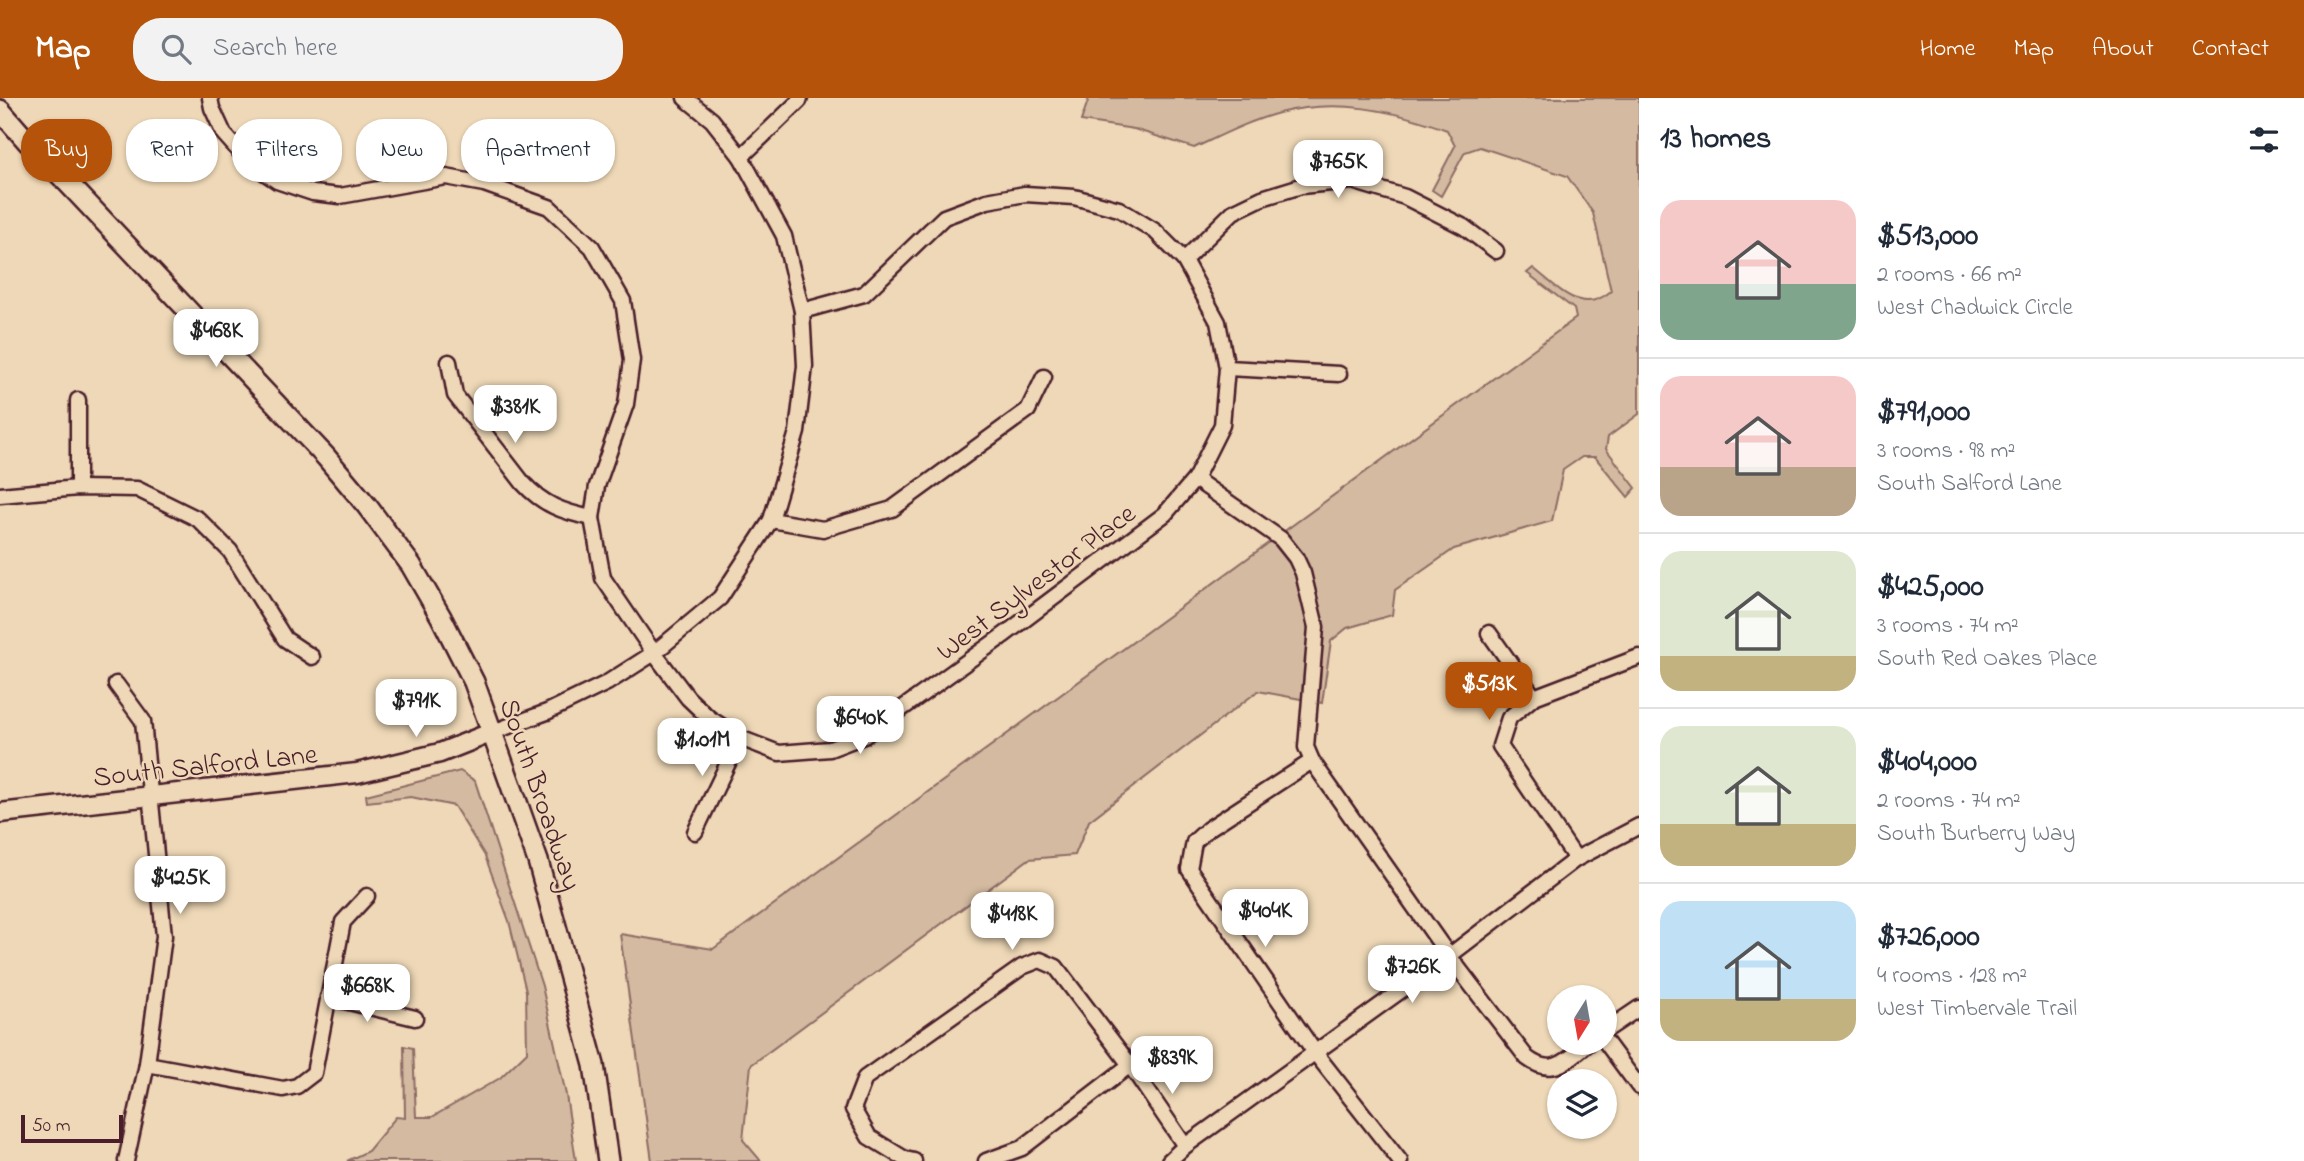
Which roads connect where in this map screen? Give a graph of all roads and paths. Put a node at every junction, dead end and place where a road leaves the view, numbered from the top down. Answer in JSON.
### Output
{"nodes":[{"id":1,"x":210,"y":98,"type":"edge"},
{"id":2,"x":685,"y":98,"type":"edge"},
{"id":3,"x":800,"y":98,"type":"edge"},
{"id":4,"x":0,"y":110,"type":"edge"},
{"id":5,"x":741,"y":157,"type":"junction"},
{"id":6,"x":1496,"y":251,"type":"dead end"},
{"id":7,"x":1184,"y":260,"type":"junction"},
{"id":8,"x":802,"y":311,"type":"junction"},
{"id":9,"x":449,"y":362,"type":"dead end"},
{"id":10,"x":1227,"y":368,"type":"junction"},
{"id":11,"x":1339,"y":374,"type":"dead end"},
{"id":12,"x":1044,"y":377,"type":"dead end"},
{"id":13,"x":78,"y":400,"type":"dead end"},
{"id":14,"x":1195,"y":479,"type":"junction"},
{"id":15,"x":78,"y":488,"type":"junction"},
{"id":16,"x":0,"y":495,"type":"edge"},
{"id":17,"x":592,"y":518,"type":"junction"},
{"id":18,"x":771,"y":520,"type":"junction"},
{"id":19,"x":1489,"y":633,"type":"dead end"},
{"id":20,"x":654,"y":653,"type":"junction"},
{"id":21,"x":312,"y":657,"type":"dead end"},
{"id":22,"x":1639,"y":657,"type":"edge"},
{"id":23,"x":116,"y":684,"type":"dead end"},
{"id":24,"x":1534,"y":697,"type":"junction"},
{"id":25,"x":493,"y":732,"type":"junction"},
{"id":26,"x":740,"y":738,"type":"junction"},
{"id":27,"x":1312,"y":761,"type":"junction"},
{"id":28,"x":152,"y":796,"type":"junction"},
{"id":29,"x":0,"y":814,"type":"edge"},
{"id":30,"x":1639,"y":826,"type":"edge"},
{"id":31,"x":695,"y":832,"type":"dead end"},
{"id":32,"x":1576,"y":859,"type":"junction"},
{"id":33,"x":367,"y":896,"type":"dead end"},
{"id":34,"x":1449,"y":956,"type":"junction"},
{"id":35,"x":328,"y":997,"type":"junction"},
{"id":36,"x":1639,"y":1008,"type":"edge"},
{"id":37,"x":415,"y":1018,"type":"dead end"},
{"id":38,"x":1617,"y":1023,"type":"edge"},
{"id":39,"x":1316,"y":1054,"type":"junction"},
{"id":40,"x":1573,"y":1055,"type":"edge"},
{"id":41,"x":1615,"y":1055,"type":"edge"},
{"id":42,"x":147,"y":1064,"type":"junction"},
{"id":43,"x":1130,"y":1065,"type":"junction"},
{"id":44,"x":1639,"y":1087,"type":"edge"},
{"id":45,"x":1185,"y":1146,"type":"junction"},
{"id":46,"x":126,"y":1161,"type":"edge"},
{"id":47,"x":608,"y":1161,"type":"edge"},
{"id":48,"x":914,"y":1161,"type":"edge"},
{"id":49,"x":986,"y":1161,"type":"edge"},
{"id":50,"x":1169,"y":1161,"type":"edge"},
{"id":51,"x":1400,"y":1161,"type":"edge"}],
"edges":[{"from":1,"to":17,"type":"street","name":"West Sylvestor Place"},
{"from":2,"to":5,"type":"street"},
{"from":3,"to":5,"type":"street"},
{"from":4,"to":25,"type":"main road","name":"South Broadway"},
{"from":5,"to":8,"type":"street"},
{"from":6,"to":7,"type":"street"},
{"from":7,"to":8,"type":"street","name":"West Sylvestor Place"},
{"from":7,"to":10,"type":"street","name":"West Sylvestor Place"},
{"from":8,"to":18,"type":"street"},
{"from":9,"to":17,"type":"street"},
{"from":10,"to":11,"type":"street"},
{"from":10,"to":14,"type":"street","name":"West Sylvestor Place"},
{"from":12,"to":18,"type":"street"},
{"from":13,"to":15,"type":"street"},
{"from":14,"to":26,"type":"street","name":"West Sylvestor Place"},
{"from":14,"to":27,"type":"street"},
{"from":15,"to":16,"type":"street"},
{"from":15,"to":21,"type":"street"},
{"from":17,"to":20,"type":"street","name":"West Sylvestor Place"},
{"from":18,"to":20,"type":"street"},
{"from":19,"to":24,"type":"street"},
{"from":20,"to":25,"type":"street"},
{"from":20,"to":26,"type":"street","name":"West Sylvestor Place"},
{"from":22,"to":24,"type":"street"},
{"from":23,"to":28,"type":"street"},
{"from":24,"to":32,"type":"street"},
{"from":25,"to":28,"type":"street","name":"South Salford Lane"},
{"from":25,"to":47,"type":"main road","name":"South Broadway"},
{"from":26,"to":31,"type":"street"},
{"from":27,"to":34,"type":"street"},
{"from":27,"to":39,"type":"street"},
{"from":28,"to":29,"type":"street","name":"South Salford Lane"},
{"from":28,"to":42,"type":"street"},
{"from":30,"to":32,"type":"street"},
{"from":32,"to":34,"type":"street"},
{"from":33,"to":35,"type":"street"},
{"from":34,"to":39,"type":"street"},
{"from":34,"to":40,"type":"street"},
{"from":35,"to":37,"type":"street"},
{"from":35,"to":42,"type":"street"},
{"from":36,"to":38,"type":"street"},
{"from":39,"to":45,"type":"street"},
{"from":39,"to":51,"type":"street"},
{"from":41,"to":44,"type":"street"},
{"from":42,"to":46,"type":"street"},
{"from":43,"to":45,"type":"street"},
{"from":43,"to":48,"type":"street"},
{"from":43,"to":49,"type":"street"},
{"from":45,"to":50,"type":"street"}]}
